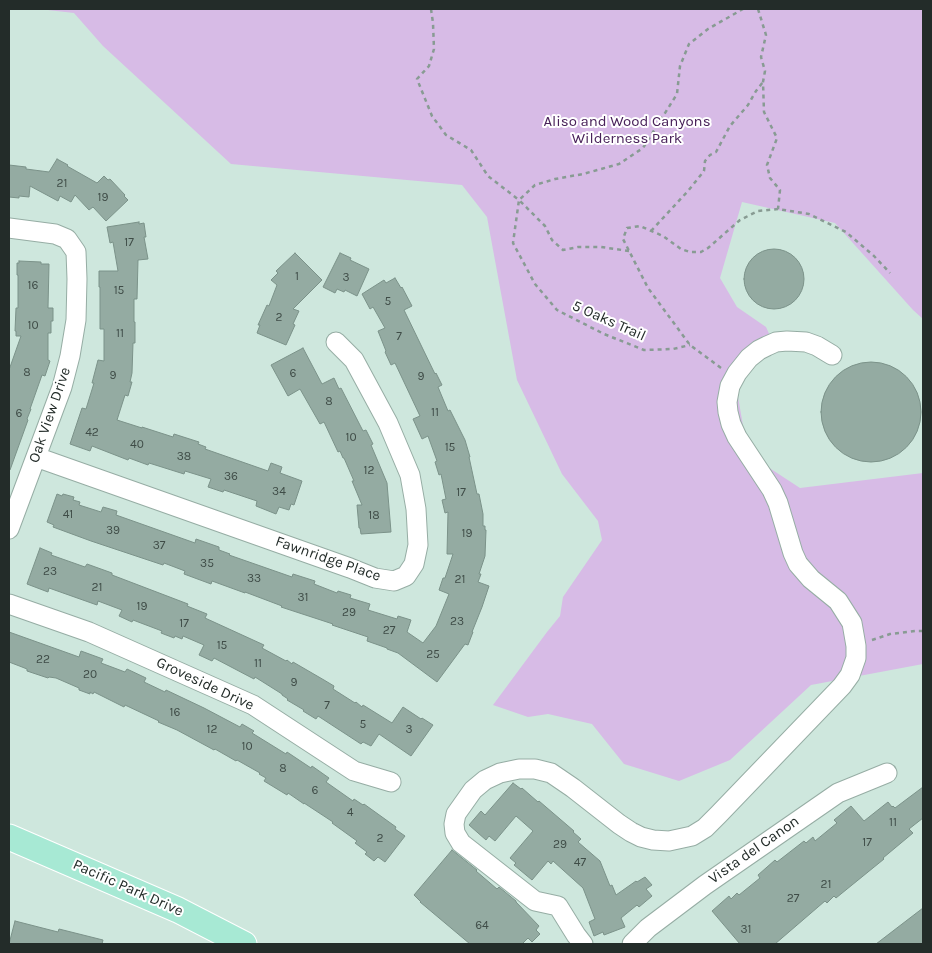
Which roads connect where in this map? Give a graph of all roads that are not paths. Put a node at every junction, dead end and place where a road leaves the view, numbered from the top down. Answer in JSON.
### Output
{"nodes":[{"id":1,"x":9,"y":228,"type":"edge"},
{"id":2,"x":336,"y":342,"type":"dead end"},
{"id":3,"x":832,"y":355,"type":"dead end"},
{"id":4,"x":36,"y":456,"type":"junction"},
{"id":5,"x":9,"y":529,"type":"edge"},
{"id":6,"x":9,"y":604,"type":"edge"},
{"id":7,"x":887,"y":773,"type":"dead end"},
{"id":8,"x":391,"y":782,"type":"dead end"},
{"id":9,"x":9,"y":837,"type":"edge"},
{"id":10,"x":244,"y":944,"type":"edge"},
{"id":11,"x":583,"y":944,"type":"edge"},
{"id":12,"x":632,"y":944,"type":"edge"}],
"edges":[{"from":1,"to":4,"type":"street","name":"Oak View Drive"},
{"from":2,"to":4,"type":"street","name":"Fawnridge Place"},
{"from":3,"to":11,"type":"street"},
{"from":4,"to":5,"type":"street","name":"Oak View Drive"},
{"from":6,"to":8,"type":"street","name":"Groveside Drive"},
{"from":7,"to":12,"type":"street","name":"Vista del Canon"},
{"from":9,"to":10,"type":"main road","name":"Pacific Park Drive"}]}
